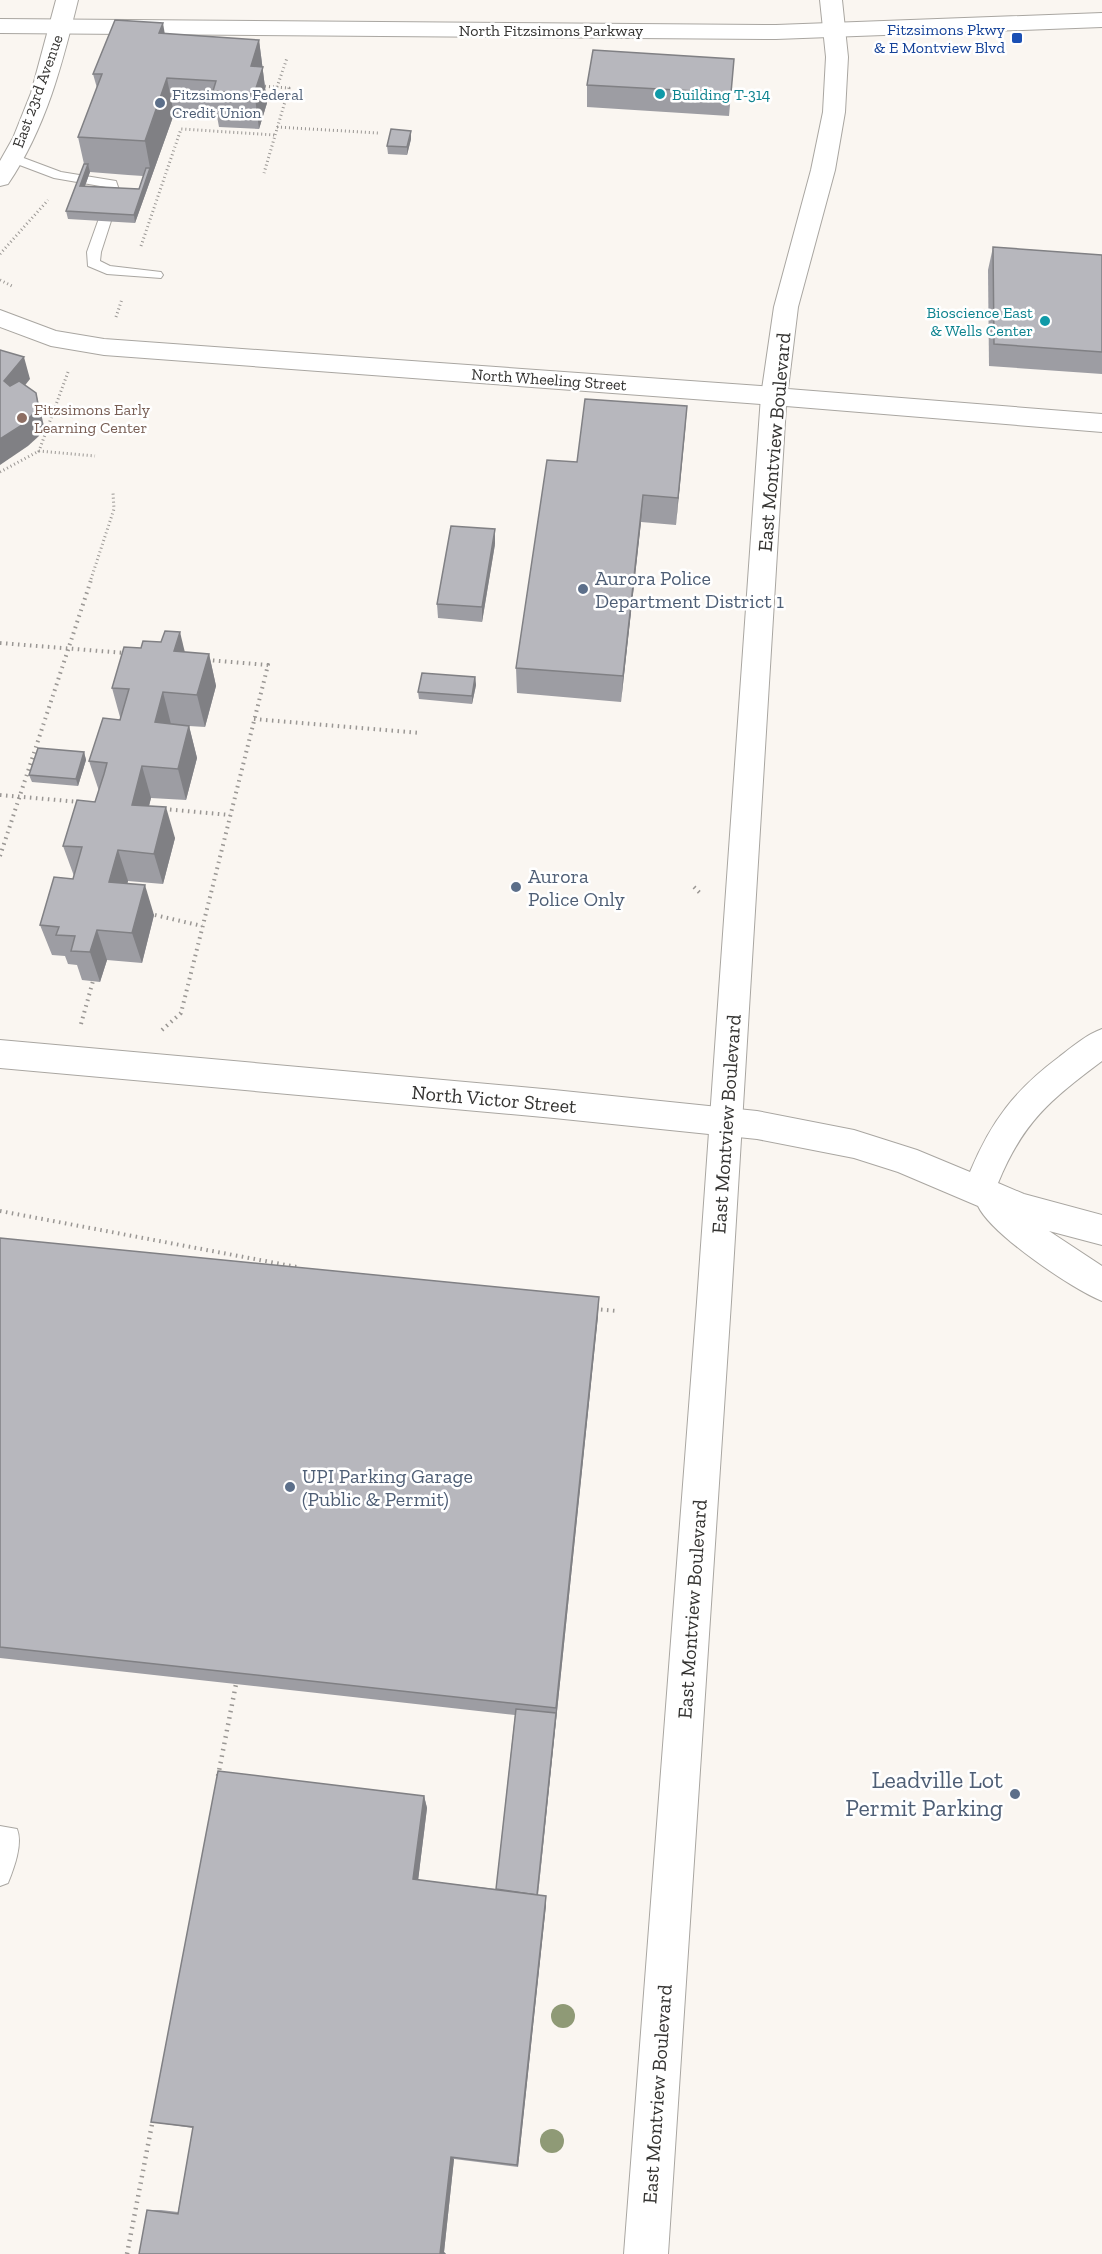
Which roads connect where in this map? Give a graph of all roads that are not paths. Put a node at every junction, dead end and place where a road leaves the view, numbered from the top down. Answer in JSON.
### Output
{"nodes":[{"id":1,"x":67,"y":0,"type":"edge"},
{"id":2,"x":831,"y":0,"type":"edge"},
{"id":3,"x":1102,"y":20,"type":"edge"},
{"id":4,"x":0,"y":27,"type":"edge"},
{"id":5,"x":60,"y":27,"type":"junction"},
{"id":6,"x":836,"y":31,"type":"junction"},
{"id":7,"x":13,"y":158,"type":"junction"},
{"id":8,"x":0,"y":179,"type":"edge"},
{"id":9,"x":156,"y":275,"type":"dead end"},
{"id":10,"x":0,"y":318,"type":"edge"},
{"id":11,"x":774,"y":396,"type":"junction"},
{"id":12,"x":1102,"y":423,"type":"edge"},
{"id":13,"x":1102,"y":1043,"type":"edge"},
{"id":14,"x":0,"y":1054,"type":"edge"},
{"id":15,"x":726,"y":1120,"type":"junction"},
{"id":16,"x":978,"y":1191,"type":"junction"},
{"id":17,"x":1102,"y":1230,"type":"edge"},
{"id":18,"x":1102,"y":1285,"type":"edge"},
{"id":19,"x":0,"y":1837,"type":"edge"},
{"id":20,"x":0,"y":1875,"type":"edge"},
{"id":21,"x":646,"y":2254,"type":"edge"}],
"edges":[{"from":1,"to":5,"type":"street","name":"East 23rd Avenue"},
{"from":2,"to":6,"type":"street","name":"East Montview Boulevard"},
{"from":3,"to":6,"type":"street","name":"North Fitzsimons Parkway"},
{"from":4,"to":5,"type":"street","name":"North Fitzsimons Parkway"},
{"from":5,"to":6,"type":"street","name":"North Fitzsimons Parkway"},
{"from":5,"to":7,"type":"street","name":"East 23rd Avenue"},
{"from":6,"to":11,"type":"street","name":"East Montview Boulevard"},
{"from":7,"to":8,"type":"street","name":"East 23rd Avenue"},
{"from":7,"to":9,"type":"lane"},
{"from":10,"to":11,"type":"street","name":"North Wheeling Street"},
{"from":11,"to":12,"type":"street","name":"North Wheeling Street"},
{"from":11,"to":15,"type":"street","name":"East Montview Boulevard"},
{"from":13,"to":16,"type":"street"},
{"from":14,"to":15,"type":"street","name":"North Victor Street"},
{"from":15,"to":16,"type":"street","name":"North Victor Street"},
{"from":15,"to":21,"type":"street","name":"East Montview Boulevard"},
{"from":16,"to":17,"type":"street","name":"North Victor Street"},
{"from":16,"to":18,"type":"street","name":"North Victor Street"},
{"from":19,"to":20,"type":"lane"}]}
